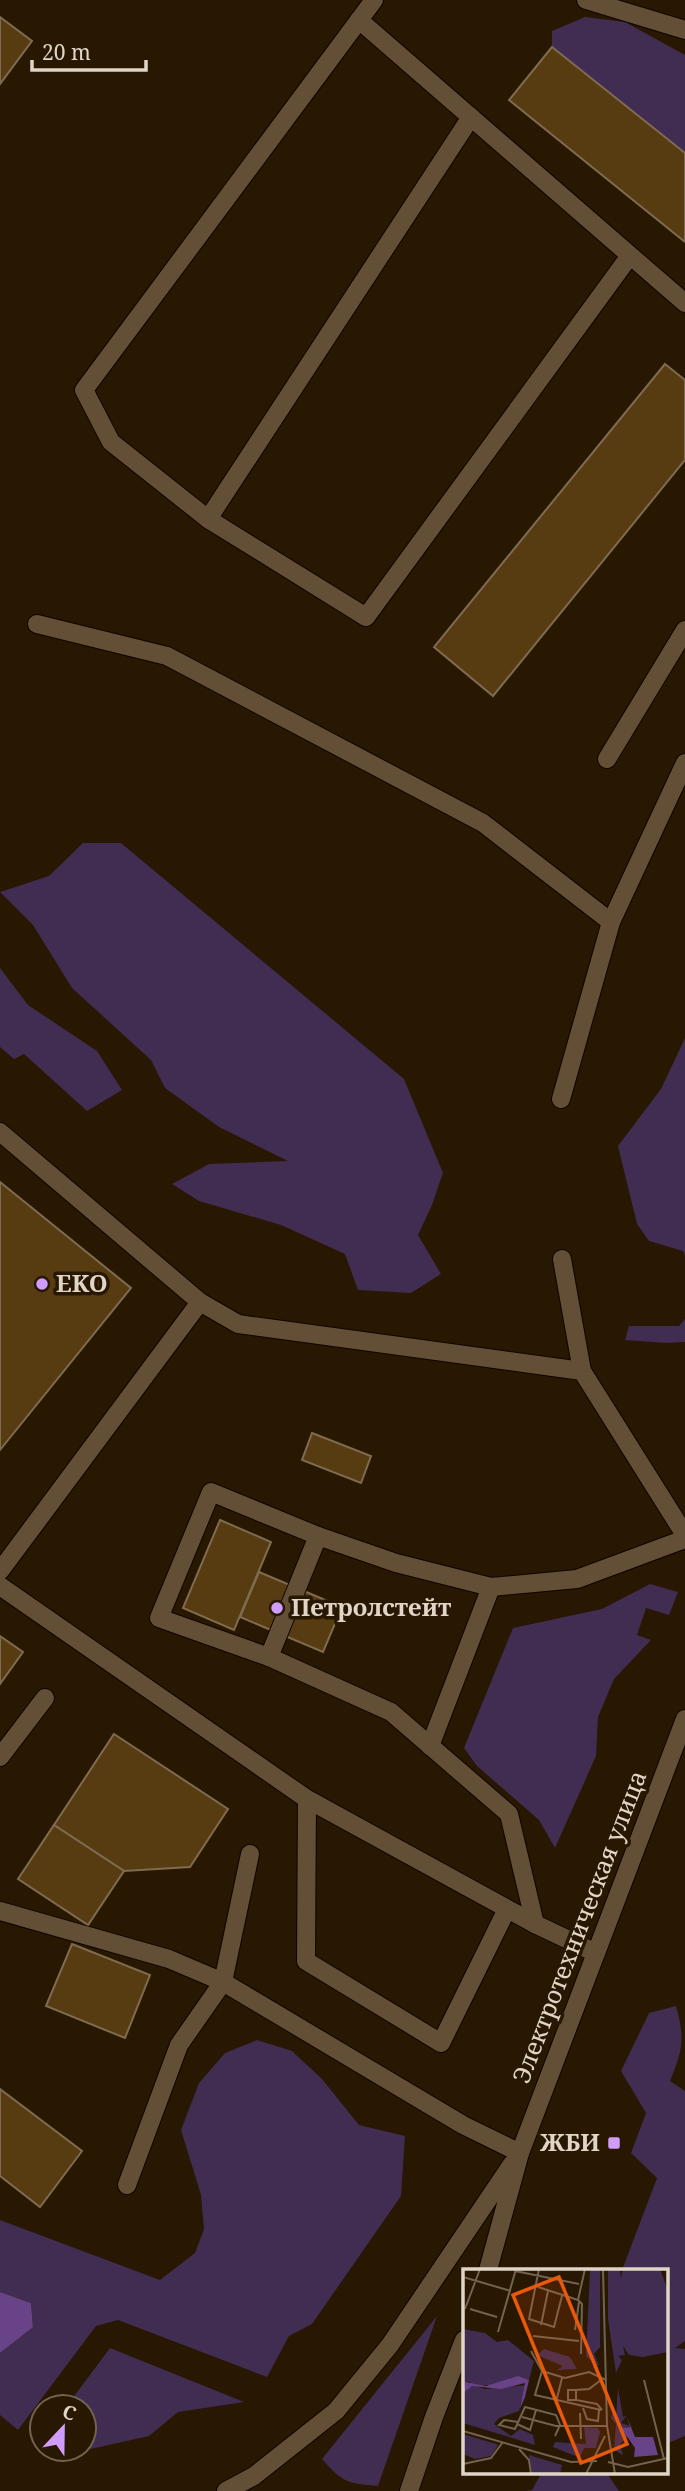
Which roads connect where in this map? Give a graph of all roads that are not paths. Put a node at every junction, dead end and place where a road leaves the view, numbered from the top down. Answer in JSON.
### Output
{"nodes":[{"id":1,"x":374,"y":0,"type":"edge"},
{"id":2,"x":586,"y":0,"type":"edge"},
{"id":3,"x":359,"y":20,"type":"junction"},
{"id":4,"x":685,"y":30,"type":"edge"},
{"id":5,"x":471,"y":117,"type":"junction"},
{"id":6,"x":629,"y":257,"type":"junction"},
{"id":7,"x":685,"y":303,"type":"edge"},
{"id":8,"x":208,"y":519,"type":"junction"},
{"id":9,"x":37,"y":624,"type":"dead end"},
{"id":10,"x":685,"y":630,"type":"edge"},
{"id":11,"x":607,"y":760,"type":"dead end"},
{"id":12,"x":685,"y":763,"type":"edge"},
{"id":13,"x":611,"y":922,"type":"junction"},
{"id":14,"x":561,"y":1099,"type":"dead end"},
{"id":15,"x":0,"y":1132,"type":"edge"},
{"id":16,"x":562,"y":1259,"type":"dead end"},
{"id":17,"x":200,"y":1302,"type":"junction"},
{"id":18,"x":582,"y":1371,"type":"junction"},
{"id":19,"x":318,"y":1536,"type":"junction"},
{"id":20,"x":685,"y":1537,"type":"edge"},
{"id":21,"x":0,"y":1571,"type":"edge"},
{"id":22,"x":0,"y":1586,"type":"edge"},
{"id":23,"x":491,"y":1587,"type":"junction"},
{"id":24,"x":269,"y":1657,"type":"junction"},
{"id":25,"x":45,"y":1698,"type":"dead end"},
{"id":26,"x":685,"y":1719,"type":"edge"},
{"id":27,"x":430,"y":1746,"type":"junction"},
{"id":28,"x":0,"y":1758,"type":"edge"},
{"id":29,"x":307,"y":1799,"type":"junction"},
{"id":30,"x":250,"y":1854,"type":"dead end"},
{"id":31,"x":507,"y":1909,"type":"junction"},
{"id":32,"x":0,"y":1911,"type":"edge"},
{"id":33,"x":535,"y":1924,"type":"junction"},
{"id":34,"x":596,"y":1953,"type":"junction"},
{"id":35,"x":223,"y":1982,"type":"junction"},
{"id":36,"x":520,"y":2153,"type":"junction"},
{"id":37,"x":127,"y":2185,"type":"dead end"},
{"id":38,"x":488,"y":2269,"type":"edge"},
{"id":39,"x":463,"y":2343,"type":"edge"},
{"id":40,"x":226,"y":2491,"type":"edge"},
{"id":41,"x":409,"y":2491,"type":"edge"}],
"edges":[{"from":1,"to":3,"type":"main road"},
{"from":2,"to":4,"type":"main road"},
{"from":3,"to":5,"type":"main road"},
{"from":3,"to":8,"type":"main road"},
{"from":5,"to":6,"type":"main road"},
{"from":5,"to":8,"type":"main road"},
{"from":6,"to":7,"type":"main road"},
{"from":6,"to":8,"type":"main road"},
{"from":9,"to":13,"type":"main road"},
{"from":10,"to":11,"type":"main road"},
{"from":12,"to":13,"type":"main road"},
{"from":13,"to":14,"type":"main road"},
{"from":15,"to":17,"type":"main road"},
{"from":16,"to":18,"type":"main road"},
{"from":17,"to":18,"type":"main road"},
{"from":17,"to":21,"type":"main road"},
{"from":18,"to":20,"type":"main road"},
{"from":19,"to":23,"type":"main road"},
{"from":19,"to":24,"type":"main road"},
{"from":19,"to":24,"type":"main road"},
{"from":20,"to":23,"type":"main road"},
{"from":22,"to":29,"type":"main road"},
{"from":23,"to":27,"type":"main road"},
{"from":24,"to":27,"type":"main road"},
{"from":25,"to":28,"type":"main road"},
{"from":26,"to":34,"type":"main road","name":"Электротехническая улица"},
{"from":27,"to":33,"type":"main road"},
{"from":29,"to":31,"type":"main road"},
{"from":29,"to":31,"type":"main road"},
{"from":30,"to":35,"type":"main road"},
{"from":31,"to":33,"type":"main road"},
{"from":32,"to":35,"type":"main road"},
{"from":33,"to":34,"type":"main road"},
{"from":34,"to":36,"type":"main road","name":"Электротехническая улица"},
{"from":35,"to":36,"type":"main road"},
{"from":35,"to":37,"type":"main road"},
{"from":36,"to":38,"type":"main road"},
{"from":36,"to":40,"type":"main road"},
{"from":39,"to":41,"type":"main road"}]}
